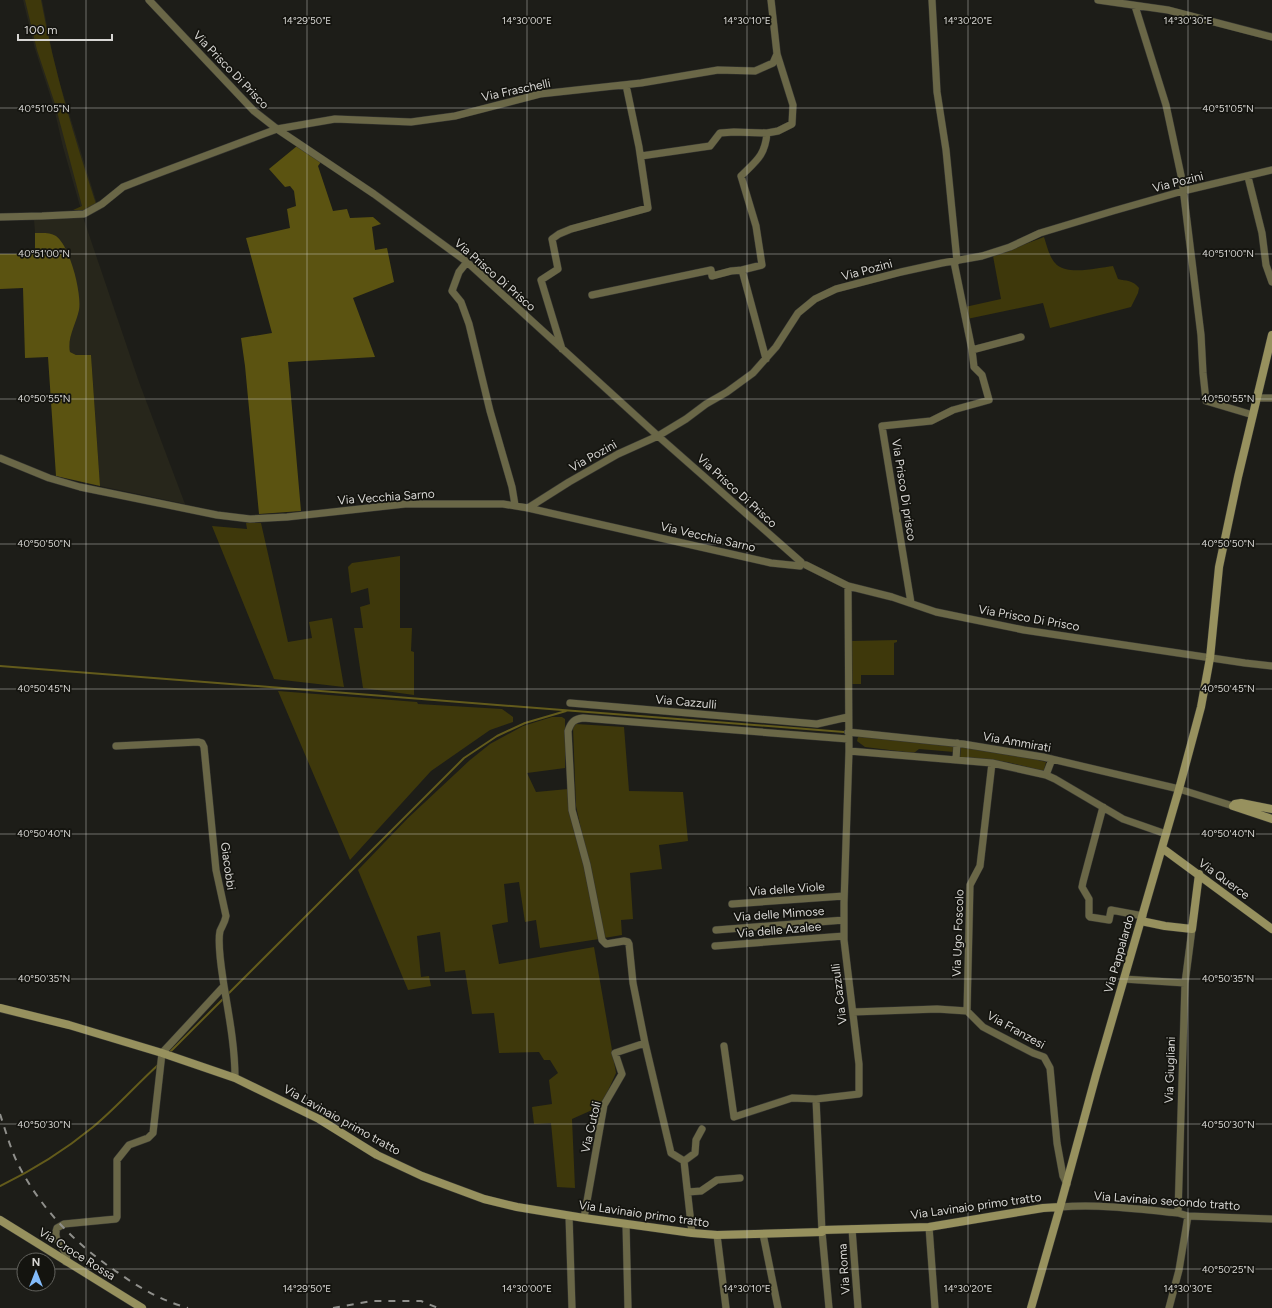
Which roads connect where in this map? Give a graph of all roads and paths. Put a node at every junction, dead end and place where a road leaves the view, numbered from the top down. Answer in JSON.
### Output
{"nodes":[{"id":1,"x":149,"y":0,"type":"edge"},
{"id":2,"x":771,"y":0,"type":"edge"},
{"id":3,"x":932,"y":0,"type":"edge"},
{"id":4,"x":1098,"y":0,"type":"edge"},
{"id":5,"x":1135,"y":6,"type":"junction"},
{"id":6,"x":1272,"y":37,"type":"edge"},
{"id":7,"x":777,"y":54,"type":"junction"},
{"id":8,"x":626,"y":85,"type":"junction"},
{"id":9,"x":277,"y":129,"type":"junction"},
{"id":10,"x":767,"y":133,"type":"junction"},
{"id":11,"x":641,"y":156,"type":"junction"},
{"id":12,"x":1272,"y":170,"type":"edge"},
{"id":13,"x":1248,"y":177,"type":"junction"},
{"id":14,"x":1183,"y":191,"type":"junction"},
{"id":15,"x":0,"y":217,"type":"edge"},
{"id":16,"x":956,"y":261,"type":"junction"},
{"id":17,"x":467,"y":262,"type":"junction"},
{"id":18,"x":742,"y":270,"type":"junction"},
{"id":19,"x":1272,"y":282,"type":"edge"},
{"id":20,"x":592,"y":295,"type":"dead end"},
{"id":21,"x":1272,"y":335,"type":"edge"},
{"id":22,"x":1021,"y":337,"type":"dead end"},
{"id":23,"x":562,"y":350,"type":"junction"},
{"id":24,"x":972,"y":350,"type":"junction"},
{"id":25,"x":766,"y":360,"type":"junction"},
{"id":26,"x":1257,"y":398,"type":"junction"},
{"id":27,"x":1272,"y":398,"type":"edge"},
{"id":28,"x":1253,"y":415,"type":"junction"},
{"id":29,"x":658,"y":436,"type":"junction"},
{"id":30,"x":0,"y":458,"type":"edge"},
{"id":31,"x":515,"y":505,"type":"junction"},
{"id":32,"x":528,"y":508,"type":"junction"},
{"id":33,"x":802,"y":564,"type":"junction"},
{"id":34,"x":848,"y":586,"type":"junction"},
{"id":35,"x":911,"y":603,"type":"junction"},
{"id":36,"x":1210,"y":658,"type":"junction"},
{"id":37,"x":1272,"y":666,"type":"edge"},
{"id":38,"x":570,"y":703,"type":"dead end"},
{"id":39,"x":848,"y":717,"type":"junction"},
{"id":40,"x":848,"y":735,"type":"junction"},
{"id":41,"x":957,"y":743,"type":"junction"},
{"id":42,"x":116,"y":746,"type":"dead end"},
{"id":43,"x":848,"y":751,"type":"junction"},
{"id":44,"x":1052,"y":758,"type":"junction"},
{"id":45,"x":956,"y":760,"type":"junction"},
{"id":46,"x":992,"y":763,"type":"junction"},
{"id":47,"x":1046,"y":775,"type":"junction"},
{"id":48,"x":1179,"y":790,"type":"junction"},
{"id":49,"x":1233,"y":806,"type":"junction"},
{"id":50,"x":1103,"y":807,"type":"junction"},
{"id":51,"x":1272,"y":807,"type":"edge"},
{"id":52,"x":1272,"y":819,"type":"edge"},
{"id":53,"x":1166,"y":834,"type":"junction"},
{"id":54,"x":1162,"y":848,"type":"junction"},
{"id":55,"x":1198,"y":874,"type":"junction"},
{"id":56,"x":844,"y":896,"type":"junction"},
{"id":57,"x":732,"y":904,"type":"dead end"},
{"id":58,"x":1142,"y":919,"type":"junction"},
{"id":59,"x":844,"y":920,"type":"junction"},
{"id":60,"x":1192,"y":929,"type":"junction"},
{"id":61,"x":1272,"y":929,"type":"edge"},
{"id":62,"x":716,"y":930,"type":"dead end"},
{"id":63,"x":844,"y":936,"type":"junction"},
{"id":64,"x":715,"y":946,"type":"dead end"},
{"id":65,"x":1124,"y":979,"type":"junction"},
{"id":66,"x":1185,"y":983,"type":"junction"},
{"id":67,"x":224,"y":989,"type":"junction"},
{"id":68,"x":0,"y":1008,"type":"edge"},
{"id":69,"x":967,"y":1011,"type":"junction"},
{"id":70,"x":853,"y":1012,"type":"junction"},
{"id":71,"x":645,"y":1043,"type":"junction"},
{"id":72,"x":724,"y":1046,"type":"dead end"},
{"id":73,"x":162,"y":1053,"type":"junction"},
{"id":74,"x":235,"y":1078,"type":"junction"},
{"id":75,"x":816,"y":1099,"type":"junction"},
{"id":76,"x":702,"y":1128,"type":"dead end"},
{"id":77,"x":684,"y":1160,"type":"junction"},
{"id":78,"x":740,"y":1178,"type":"dead end"},
{"id":79,"x":1066,"y":1184,"type":"junction"},
{"id":80,"x":688,"y":1192,"type":"junction"},
{"id":81,"x":1060,"y":1207,"type":"junction"},
{"id":82,"x":1178,"y":1213,"type":"junction"},
{"id":83,"x":569,"y":1216,"type":"junction"},
{"id":84,"x":1188,"y":1216,"type":"junction"},
{"id":85,"x":584,"y":1218,"type":"junction"},
{"id":86,"x":1272,"y":1219,"type":"edge"},
{"id":87,"x":0,"y":1220,"type":"edge"},
{"id":88,"x":626,"y":1224,"type":"junction"},
{"id":89,"x":929,"y":1227,"type":"junction"},
{"id":90,"x":852,"y":1229,"type":"junction"},
{"id":91,"x":822,"y":1231,"type":"junction"},
{"id":92,"x":692,"y":1233,"type":"junction"},
{"id":93,"x":763,"y":1234,"type":"junction"},
{"id":94,"x":717,"y":1235,"type":"junction"},
{"id":95,"x":66,"y":1262,"type":"junction"},
{"id":96,"x":142,"y":1308,"type":"edge"},
{"id":97,"x":572,"y":1308,"type":"edge"},
{"id":98,"x":628,"y":1308,"type":"edge"},
{"id":99,"x":726,"y":1308,"type":"edge"},
{"id":100,"x":778,"y":1308,"type":"edge"},
{"id":101,"x":830,"y":1308,"type":"edge"},
{"id":102,"x":858,"y":1308,"type":"edge"},
{"id":103,"x":934,"y":1308,"type":"edge"},
{"id":104,"x":1031,"y":1308,"type":"edge"},
{"id":105,"x":1169,"y":1308,"type":"edge"}],
"edges":[{"from":1,"to":9,"type":"street","name":"Via Prisco Di Prisco"},
{"from":2,"to":7,"type":"street"},
{"from":3,"to":16,"type":"street"},
{"from":4,"to":5,"type":"street"},
{"from":5,"to":6,"type":"street"},
{"from":5,"to":14,"type":"street"},
{"from":7,"to":8,"type":"street","name":"Via Fraschelli"},
{"from":7,"to":10,"type":"street"},
{"from":8,"to":9,"type":"street","name":"Via Fraschelli"},
{"from":8,"to":11,"type":"street"},
{"from":9,"to":15,"type":"street","name":"Via Fraschelli"},
{"from":9,"to":17,"type":"street","name":"Via Prisco Di Prisco"},
{"from":10,"to":11,"type":"street"},
{"from":10,"to":18,"type":"street"},
{"from":11,"to":23,"type":"street"},
{"from":12,"to":13,"type":"street","name":"Via Pozini"},
{"from":13,"to":14,"type":"street","name":"Via Pozini"},
{"from":13,"to":19,"type":"street"},
{"from":14,"to":16,"type":"street","name":"Via Pozini"},
{"from":14,"to":28,"type":"street"},
{"from":16,"to":24,"type":"street"},
{"from":16,"to":25,"type":"street","name":"Via Pozini"},
{"from":17,"to":23,"type":"street","name":"Via Prisco Di Prisco"},
{"from":17,"to":31,"type":"street"},
{"from":18,"to":20,"type":"street"},
{"from":18,"to":25,"type":"street"},
{"from":21,"to":26,"type":"street","name":"Via Pappalardo"},
{"from":22,"to":24,"type":"street"},
{"from":23,"to":29,"type":"street","name":"Via Prisco Di Prisco"},
{"from":24,"to":35,"type":"street","name":"Via Prisco Di prisco"},
{"from":25,"to":29,"type":"street","name":"Via Pozini"},
{"from":26,"to":27,"type":"street"},
{"from":26,"to":28,"type":"street","name":"Via Pappalardo"},
{"from":28,"to":36,"type":"street","name":"Via Pappalardo"},
{"from":29,"to":32,"type":"street","name":"Via Pozini"},
{"from":29,"to":33,"type":"street","name":"Via Prisco Di Prisco"},
{"from":30,"to":31,"type":"street","name":"Via Vecchia Sarno"},
{"from":31,"to":32,"type":"street","name":"Via Vecchia Sarno"},
{"from":32,"to":33,"type":"street","name":"Via Vecchia Sarno"},
{"from":33,"to":34,"type":"street","name":"Via Prisco Di Prisco"},
{"from":34,"to":35,"type":"street","name":"Via Prisco Di Prisco"},
{"from":34,"to":39,"type":"street","name":"Via Cazzulli"},
{"from":35,"to":36,"type":"street","name":"Via Prisco Di Prisco"},
{"from":36,"to":37,"type":"street","name":"Via Prisco Di Prisco"},
{"from":36,"to":48,"type":"street","name":"Via Pappalardo"},
{"from":38,"to":39,"type":"street","name":"Via Cazzulli"},
{"from":39,"to":40,"type":"street","name":"Via Cazzulli"},
{"from":40,"to":41,"type":"street","name":"Via Ammirati"},
{"from":40,"to":43,"type":"street","name":"Via Cazzulli"},
{"from":40,"to":71,"type":"street","name":"Via Ammirati"},
{"from":41,"to":44,"type":"street","name":"Via Ammirati"},
{"from":41,"to":45,"type":"street"},
{"from":42,"to":67,"type":"street","name":"Giacobbi"},
{"from":43,"to":45,"type":"street","name":"Via Ammirati"},
{"from":43,"to":56,"type":"street","name":"Via Cazzulli"},
{"from":44,"to":47,"type":"street"},
{"from":44,"to":48,"type":"street","name":"Via Ammirati"},
{"from":45,"to":46,"type":"street","name":"Via Ammirati"},
{"from":46,"to":47,"type":"street","name":"Via Ammirati"},
{"from":46,"to":69,"type":"street","name":"Via Ugo Foscolo"},
{"from":47,"to":50,"type":"street","name":"Via Ammirati"},
{"from":48,"to":49,"type":"street","name":"Via Ammirati"},
{"from":48,"to":53,"type":"street","name":"Via Pappalardo"},
{"from":49,"to":51,"type":"street"},
{"from":49,"to":52,"type":"street"},
{"from":50,"to":53,"type":"street","name":"Via Ammirati"},
{"from":50,"to":58,"type":"street"},
{"from":53,"to":54,"type":"street","name":"Via Pappalardo"},
{"from":54,"to":55,"type":"street","name":"Via Querce"},
{"from":54,"to":58,"type":"street","name":"Via Pappalardo"},
{"from":55,"to":60,"type":"street","name":"Via Giugliani"},
{"from":55,"to":61,"type":"street","name":"Via Querce"},
{"from":56,"to":57,"type":"street","name":"Via delle Viole"},
{"from":56,"to":59,"type":"street","name":"Via Cazzulli"},
{"from":58,"to":60,"type":"street"},
{"from":58,"to":65,"type":"street","name":"Via Pappalardo"},
{"from":59,"to":62,"type":"street","name":"Via delle Mimose"},
{"from":59,"to":63,"type":"street","name":"Via Cazzulli"},
{"from":60,"to":66,"type":"street","name":"Via Giugliani"},
{"from":63,"to":64,"type":"street","name":"Via delle Azalee"},
{"from":63,"to":70,"type":"street","name":"Via Cazzulli"},
{"from":65,"to":66,"type":"street"},
{"from":65,"to":79,"type":"street","name":"Via Pappalardo"},
{"from":66,"to":82,"type":"street","name":"Via Giugliani"},
{"from":67,"to":73,"type":"street"},
{"from":67,"to":74,"type":"street","name":"Giacobbi"},
{"from":68,"to":73,"type":"street","name":"Via Lavinaio primo tratto"},
{"from":69,"to":70,"type":"street"},
{"from":69,"to":79,"type":"street","name":"Via Franzesi"},
{"from":70,"to":75,"type":"street","name":"Via Cazzulli"},
{"from":71,"to":77,"type":"street"},
{"from":71,"to":85,"type":"street","name":"Via Cutoli"},
{"from":72,"to":75,"type":"street"},
{"from":73,"to":74,"type":"street","name":"Via Lavinaio primo tratto"},
{"from":73,"to":95,"type":"street"},
{"from":74,"to":83,"type":"street","name":"Via Lavinaio primo tratto"},
{"from":75,"to":91,"type":"street"},
{"from":76,"to":77,"type":"street"},
{"from":77,"to":80,"type":"street"},
{"from":78,"to":80,"type":"street"},
{"from":79,"to":81,"type":"street","name":"Via Pappalardo"},
{"from":80,"to":92,"type":"street"},
{"from":81,"to":82,"type":"street","name":"Via Lavinaio secondo tratto"},
{"from":81,"to":89,"type":"street","name":"Via Lavinaio primo tratto"},
{"from":81,"to":104,"type":"street","name":"Via Pappalardo"},
{"from":82,"to":84,"type":"street","name":"Via Lavinaio secondo tratto"},
{"from":83,"to":85,"type":"street","name":"Via Lavinaio primo tratto"},
{"from":83,"to":97,"type":"street"},
{"from":84,"to":86,"type":"street","name":"Via Lavinaio secondo tratto"},
{"from":84,"to":105,"type":"street"},
{"from":85,"to":88,"type":"street","name":"Via Lavinaio primo tratto"},
{"from":87,"to":95,"type":"street","name":"Via Croce Rossa"},
{"from":88,"to":92,"type":"street","name":"Via Lavinaio primo tratto"},
{"from":88,"to":98,"type":"street"},
{"from":89,"to":90,"type":"street","name":"Via Lavinaio primo tratto"},
{"from":89,"to":103,"type":"street"},
{"from":90,"to":91,"type":"street","name":"Via Lavinaio primo tratto"},
{"from":90,"to":102,"type":"street","name":"Via Roma"},
{"from":91,"to":93,"type":"street","name":"Via Lavinaio primo tratto"},
{"from":91,"to":101,"type":"street"},
{"from":92,"to":94,"type":"street","name":"Via Lavinaio primo tratto"},
{"from":93,"to":94,"type":"street","name":"Via Lavinaio primo tratto"},
{"from":93,"to":100,"type":"street"},
{"from":94,"to":99,"type":"street"},
{"from":95,"to":96,"type":"street","name":"Via Croce Rossa"}]}
